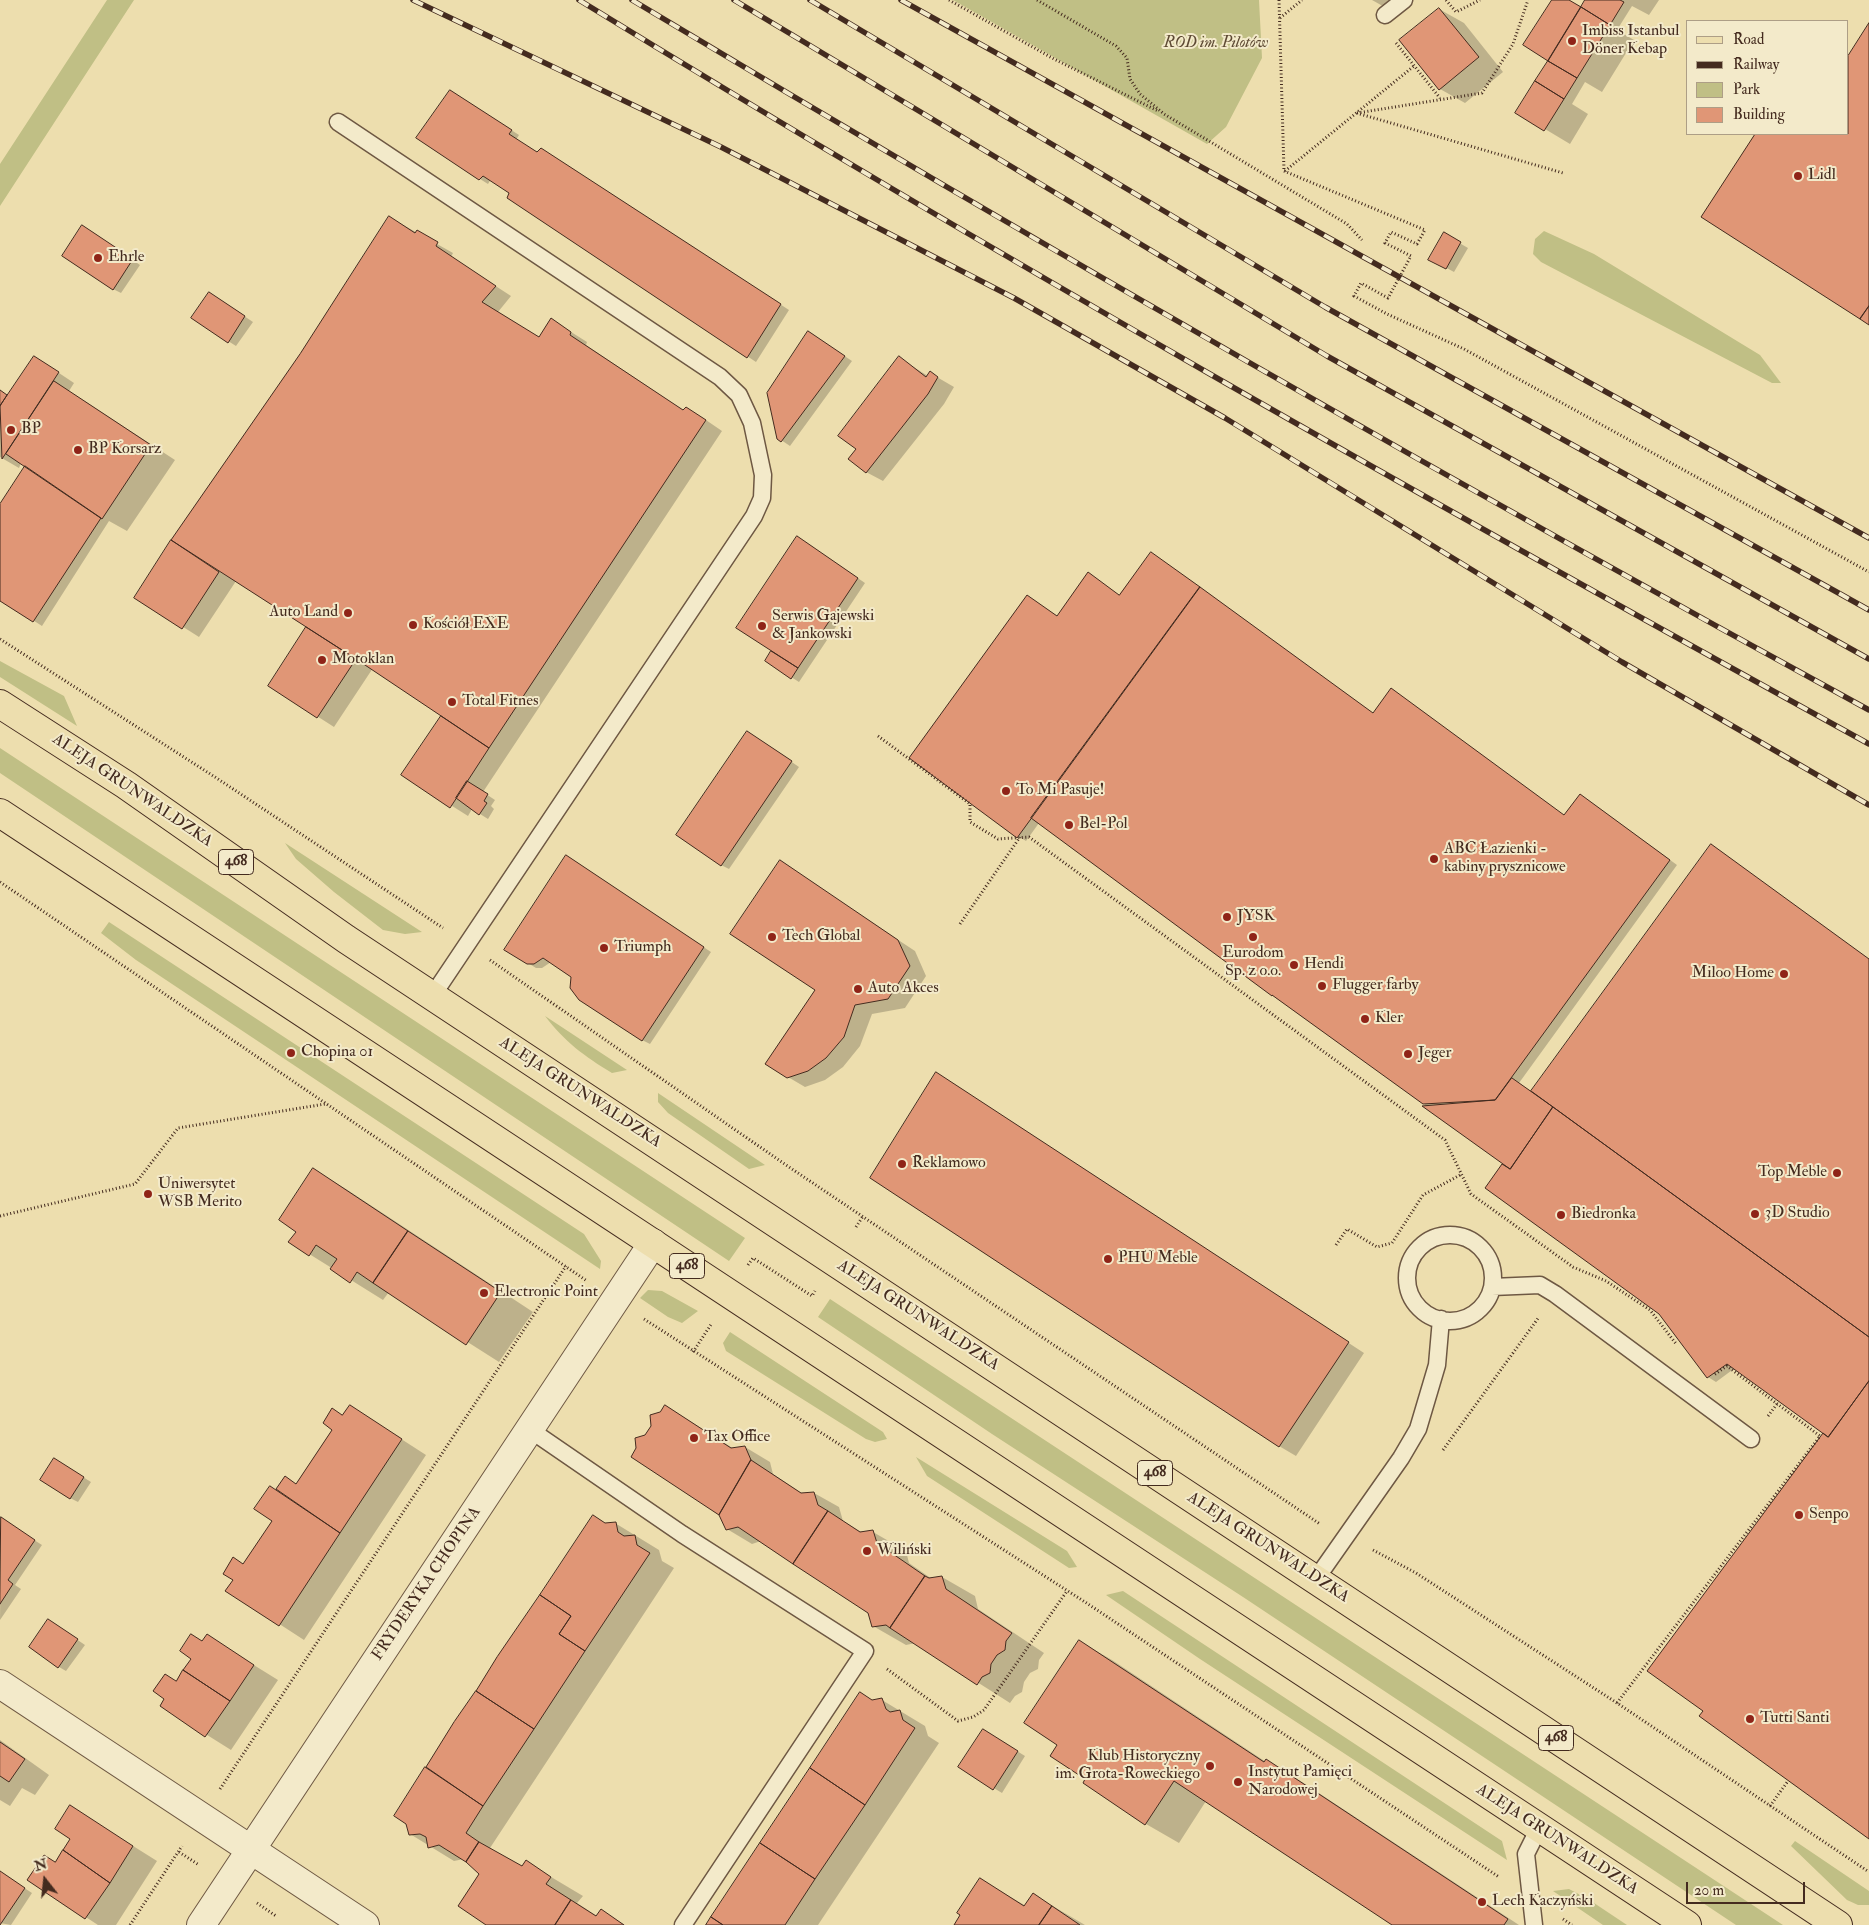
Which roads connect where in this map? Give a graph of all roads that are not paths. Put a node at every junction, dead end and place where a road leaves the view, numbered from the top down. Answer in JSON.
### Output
{"nodes":[{"id":1,"x":1404,"y":0,"type":"edge"},
{"id":2,"x":1385,"y":15,"type":"dead end"},
{"id":3,"x":338,"y":122,"type":"dead end"},
{"id":4,"x":0,"y":704,"type":"edge"},
{"id":5,"x":0,"y":812,"type":"edge"},
{"id":6,"x":433,"y":995,"type":"junction"},
{"id":7,"x":653,"y":1243,"type":"junction"},
{"id":8,"x":1492,"y":1287,"type":"junction"},
{"id":9,"x":1441,"y":1320,"type":"junction"},
{"id":10,"x":529,"y":1429,"type":"junction"},
{"id":11,"x":1751,"y":1439,"type":"dead end"},
{"id":12,"x":1316,"y":1579,"type":"junction"},
{"id":13,"x":0,"y":1684,"type":"edge"},
{"id":14,"x":1539,"y":1828,"type":"junction"},
{"id":15,"x":250,"y":1851,"type":"junction"},
{"id":16,"x":200,"y":1925,"type":"edge"},
{"id":17,"x":365,"y":1925,"type":"edge"},
{"id":18,"x":683,"y":1925,"type":"edge"},
{"id":19,"x":1534,"y":1925,"type":"edge"},
{"id":20,"x":1687,"y":1925,"type":"edge"},
{"id":21,"x":1838,"y":1925,"type":"edge"}],
"edges":[{"from":1,"to":2,"type":"lane"},
{"from":3,"to":6,"type":"lane"},
{"from":4,"to":6,"type":"main road","name":"ALEJA GRUNWALDZKA","number":"468"},
{"from":5,"to":7,"type":"main road","name":"ALEJA GRUNWALDZKA","number":"468"},
{"from":6,"to":12,"type":"main road","name":"ALEJA GRUNWALDZKA","number":"468"},
{"from":7,"to":10,"type":"street","name":"FRYDERYKA CHOPINA"},
{"from":7,"to":14,"type":"main road","name":"ALEJA GRUNWALDZKA","number":"468"},
{"from":8,"to":9,"type":"lane"},
{"from":8,"to":9,"type":"lane"},
{"from":8,"to":11,"type":"lane"},
{"from":9,"to":12,"type":"lane"},
{"from":10,"to":15,"type":"street","name":"FRYDERYKA CHOPINA"},
{"from":10,"to":18,"type":"lane"},
{"from":12,"to":21,"type":"main road","name":"ALEJA GRUNWALDZKA","number":"468"},
{"from":13,"to":15,"type":"street"},
{"from":14,"to":19,"type":"lane"},
{"from":14,"to":20,"type":"main road","name":"ALEJA GRUNWALDZKA","number":"468"},
{"from":15,"to":16,"type":"street","name":"FRYDERYKA CHOPINA"},
{"from":15,"to":17,"type":"street"}]}
